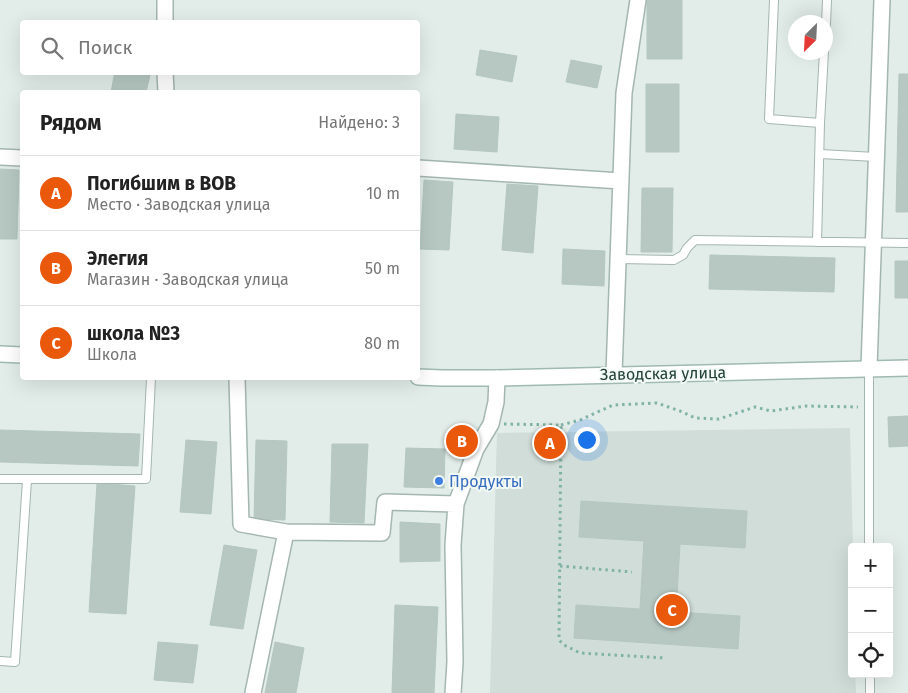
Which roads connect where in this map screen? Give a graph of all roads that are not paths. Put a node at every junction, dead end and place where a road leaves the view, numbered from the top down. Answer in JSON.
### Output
{"nodes":[{"id":1,"x":165,"y":0,"type":"edge"},
{"id":2,"x":638,"y":0,"type":"edge"},
{"id":3,"x":774,"y":0,"type":"edge"},
{"id":4,"x":827,"y":0,"type":"edge"},
{"id":5,"x":882,"y":0,"type":"edge"},
{"id":6,"x":826,"y":15,"type":"edge"},
{"id":7,"x":165,"y":20,"type":"edge"},
{"id":8,"x":824,"y":60,"type":"edge"},
{"id":9,"x":166,"y":75,"type":"edge"},
{"id":10,"x":166,"y":90,"type":"edge"},
{"id":11,"x":820,"y":123,"type":"junction"},
{"id":12,"x":820,"y":154,"type":"junction"},
{"id":13,"x":876,"y":156,"type":"junction"},
{"id":14,"x":0,"y":157,"type":"edge"},
{"id":15,"x":20,"y":158,"type":"edge"},
{"id":16,"x":420,"y":168,"type":"edge"},
{"id":17,"x":621,"y":181,"type":"junction"},
{"id":18,"x":817,"y":242,"type":"junction"},
{"id":19,"x":873,"y":243,"type":"junction"},
{"id":20,"x":908,"y":243,"type":"edge"},
{"id":21,"x":618,"y":259,"type":"junction"},
{"id":22,"x":0,"y":354,"type":"edge"},
{"id":23,"x":20,"y":355,"type":"edge"},
{"id":24,"x":869,"y":368,"type":"junction"},
{"id":25,"x":908,"y":368,"type":"edge"},
{"id":26,"x":614,"y":374,"type":"junction"},
{"id":27,"x":420,"y":377,"type":"edge"},
{"id":28,"x":497,"y":378,"type":"junction"},
{"id":29,"x":150,"y":380,"type":"edge"},
{"id":30,"x":237,"y":380,"type":"edge"},
{"id":31,"x":0,"y":479,"type":"edge"},
{"id":32,"x":27,"y":480,"type":"junction"},
{"id":33,"x":456,"y":504,"type":"junction"},
{"id":34,"x":286,"y":532,"type":"junction"},
{"id":35,"x":869,"y":543,"type":"edge"},
{"id":36,"x":0,"y":661,"type":"edge"},
{"id":37,"x":870,"y":678,"type":"edge"},
{"id":38,"x":253,"y":693,"type":"edge"},
{"id":39,"x":453,"y":693,"type":"edge"},
{"id":40,"x":870,"y":693,"type":"edge"}],
"edges":[{"from":1,"to":7,"type":"street"},
{"from":2,"to":17,"type":"street"},
{"from":3,"to":11,"type":"lane"},
{"from":4,"to":6,"type":"lane"},
{"from":5,"to":13,"type":"street"},
{"from":8,"to":11,"type":"lane"},
{"from":9,"to":10,"type":"street"},
{"from":11,"to":12,"type":"lane"},
{"from":12,"to":13,"type":"lane"},
{"from":12,"to":18,"type":"lane"},
{"from":13,"to":19,"type":"street"},
{"from":14,"to":15,"type":"street"},
{"from":16,"to":17,"type":"street"},
{"from":17,"to":21,"type":"street"},
{"from":18,"to":19,"type":"lane"},
{"from":18,"to":21,"type":"lane"},
{"from":19,"to":20,"type":"lane"},
{"from":19,"to":24,"type":"street"},
{"from":21,"to":26,"type":"street"},
{"from":22,"to":23,"type":"street"},
{"from":24,"to":25,"type":"street","name":"Заводская улица"},
{"from":24,"to":26,"type":"street","name":"Заводская улица"},
{"from":24,"to":35,"type":"lane"},
{"from":26,"to":28,"type":"street","name":"Заводская улица"},
{"from":27,"to":28,"type":"street","name":"Заводская улица"},
{"from":28,"to":33,"type":"street"},
{"from":29,"to":32,"type":"lane"},
{"from":30,"to":34,"type":"street"},
{"from":31,"to":32,"type":"lane"},
{"from":32,"to":36,"type":"lane"},
{"from":33,"to":34,"type":"street"},
{"from":33,"to":39,"type":"street"},
{"from":34,"to":38,"type":"street"},
{"from":37,"to":40,"type":"lane"}]}
